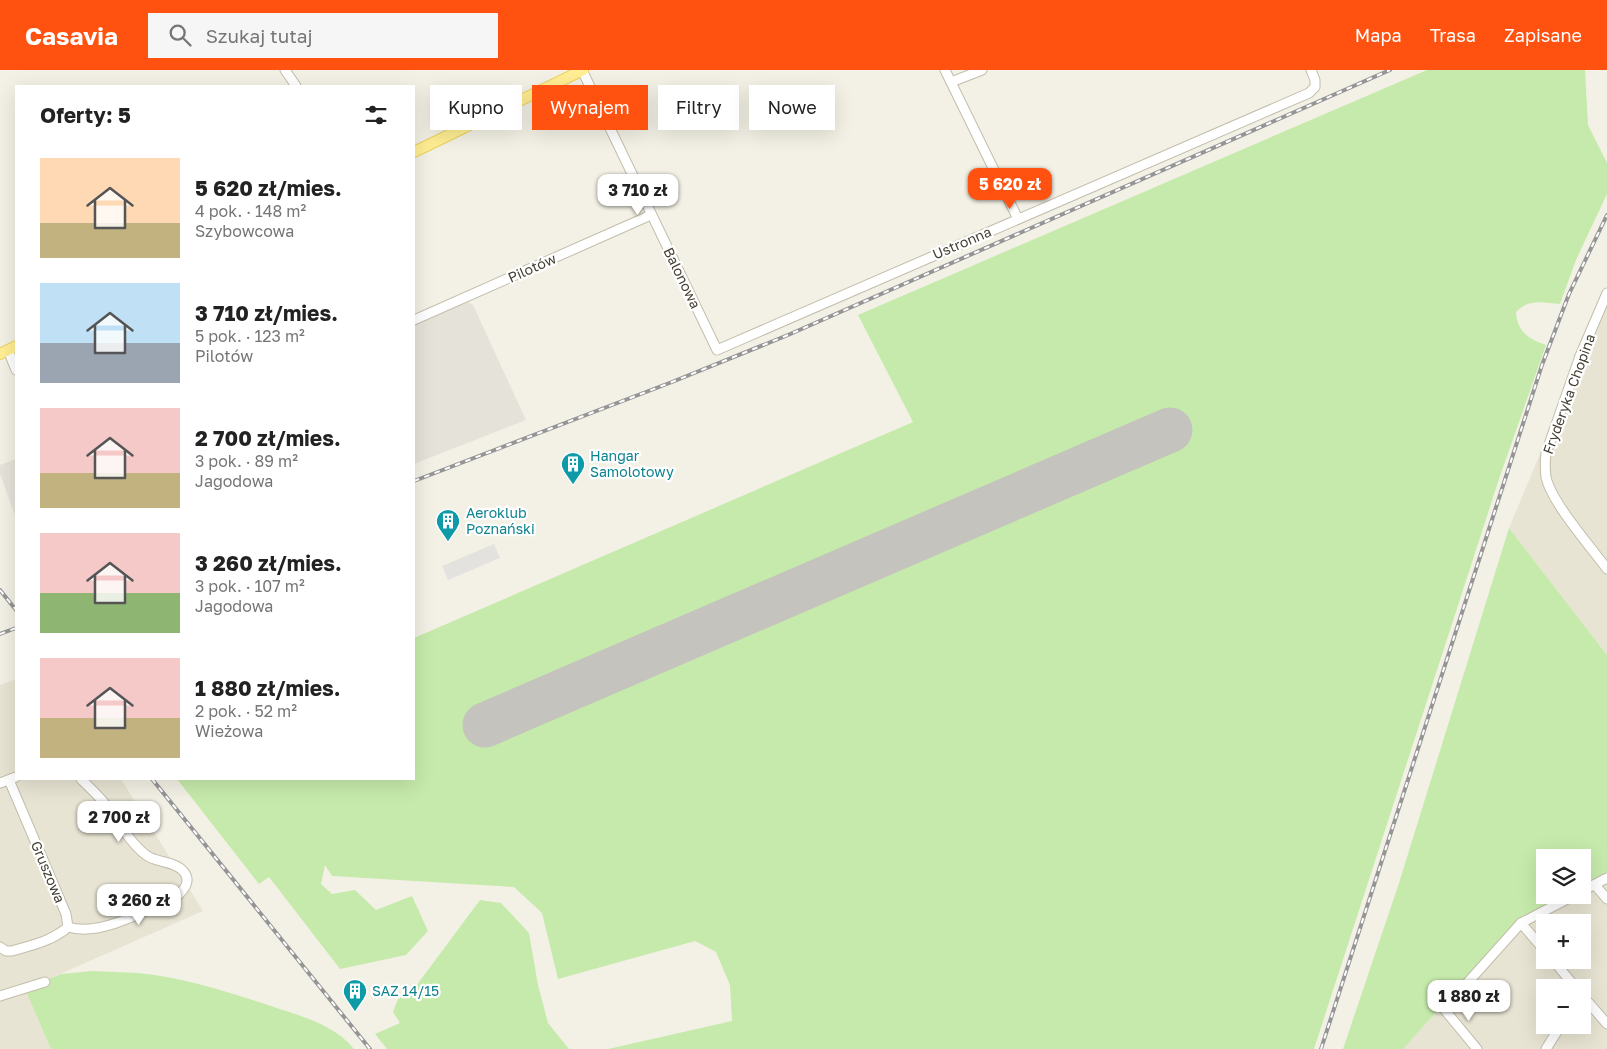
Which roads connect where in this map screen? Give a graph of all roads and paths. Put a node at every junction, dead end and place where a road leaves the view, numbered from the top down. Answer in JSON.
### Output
{"nodes":[{"id":1,"x":286,"y":70,"type":"edge"},
{"id":2,"x":582,"y":70,"type":"edge"},
{"id":3,"x":945,"y":70,"type":"edge"},
{"id":4,"x":982,"y":70,"type":"edge"},
{"id":5,"x":1311,"y":70,"type":"edge"},
{"id":6,"x":951,"y":82,"type":"junction"},
{"id":7,"x":295,"y":85,"type":"edge"},
{"id":8,"x":415,"y":152,"type":"edge"},
{"id":9,"x":651,"y":215,"type":"junction"},
{"id":10,"x":1018,"y":219,"type":"junction"},
{"id":11,"x":1607,"y":293,"type":"edge"},
{"id":12,"x":415,"y":320,"type":"edge"},
{"id":13,"x":8,"y":350,"type":"edge"},
{"id":14,"x":717,"y":350,"type":"joint"},
{"id":15,"x":15,"y":368,"type":"edge"},
{"id":16,"x":1607,"y":569,"type":"edge"},
{"id":17,"x":8,"y":780,"type":"edge"},
{"id":18,"x":82,"y":780,"type":"edge"},
{"id":19,"x":1607,"y":878,"type":"edge"},
{"id":20,"x":1595,"y":885,"type":"junction"},
{"id":21,"x":1591,"y":887,"type":"edge"},
{"id":22,"x":1607,"y":899,"type":"edge"},
{"id":23,"x":1558,"y":904,"type":"edge"},
{"id":24,"x":1521,"y":923,"type":"junction"},
{"id":25,"x":68,"y":927,"type":"junction"},
{"id":26,"x":1536,"y":940,"type":"edge"},
{"id":27,"x":1,"y":948,"type":"edge"},
{"id":28,"x":1560,"y":969,"type":"edge"},
{"id":29,"x":1569,"y":979,"type":"edge"},
{"id":30,"x":45,"y":982,"type":"dead end"},
{"id":31,"x":0,"y":996,"type":"edge"},
{"id":32,"x":1591,"y":1007,"type":"edge"},
{"id":33,"x":1607,"y":1024,"type":"edge"},
{"id":34,"x":1555,"y":1034,"type":"edge"},
{"id":35,"x":1477,"y":1049,"type":"edge"},
{"id":36,"x":1546,"y":1049,"type":"edge"}],
"edges":[{"from":1,"to":7,"type":"street"},
{"from":2,"to":8,"type":"main road"},
{"from":2,"to":9,"type":"street","name":"Balonowa"},
{"from":3,"to":6,"type":"street"},
{"from":4,"to":6,"type":"street"},
{"from":5,"to":10,"type":"street","name":"Ustronna"},
{"from":6,"to":10,"type":"street"},
{"from":9,"to":12,"type":"street","name":"Pilotów"},
{"from":9,"to":14,"type":"street","name":"Balonowa"},
{"from":10,"to":14,"type":"street","name":"Ustronna"},
{"from":11,"to":16,"type":"street","name":"Fryderyka Chopina"},
{"from":13,"to":15,"type":"street"},
{"from":17,"to":25,"type":"street","name":"Gruszowa"},
{"from":18,"to":25,"type":"street"},
{"from":19,"to":20,"type":"street"},
{"from":20,"to":21,"type":"street"},
{"from":20,"to":22,"type":"street"},
{"from":23,"to":24,"type":"street"},
{"from":24,"to":26,"type":"street"},
{"from":24,"to":35,"type":"street"},
{"from":25,"to":27,"type":"street"},
{"from":28,"to":29,"type":"street"},
{"from":30,"to":31,"type":"street"},
{"from":32,"to":33,"type":"street"},
{"from":34,"to":36,"type":"street"}]}
